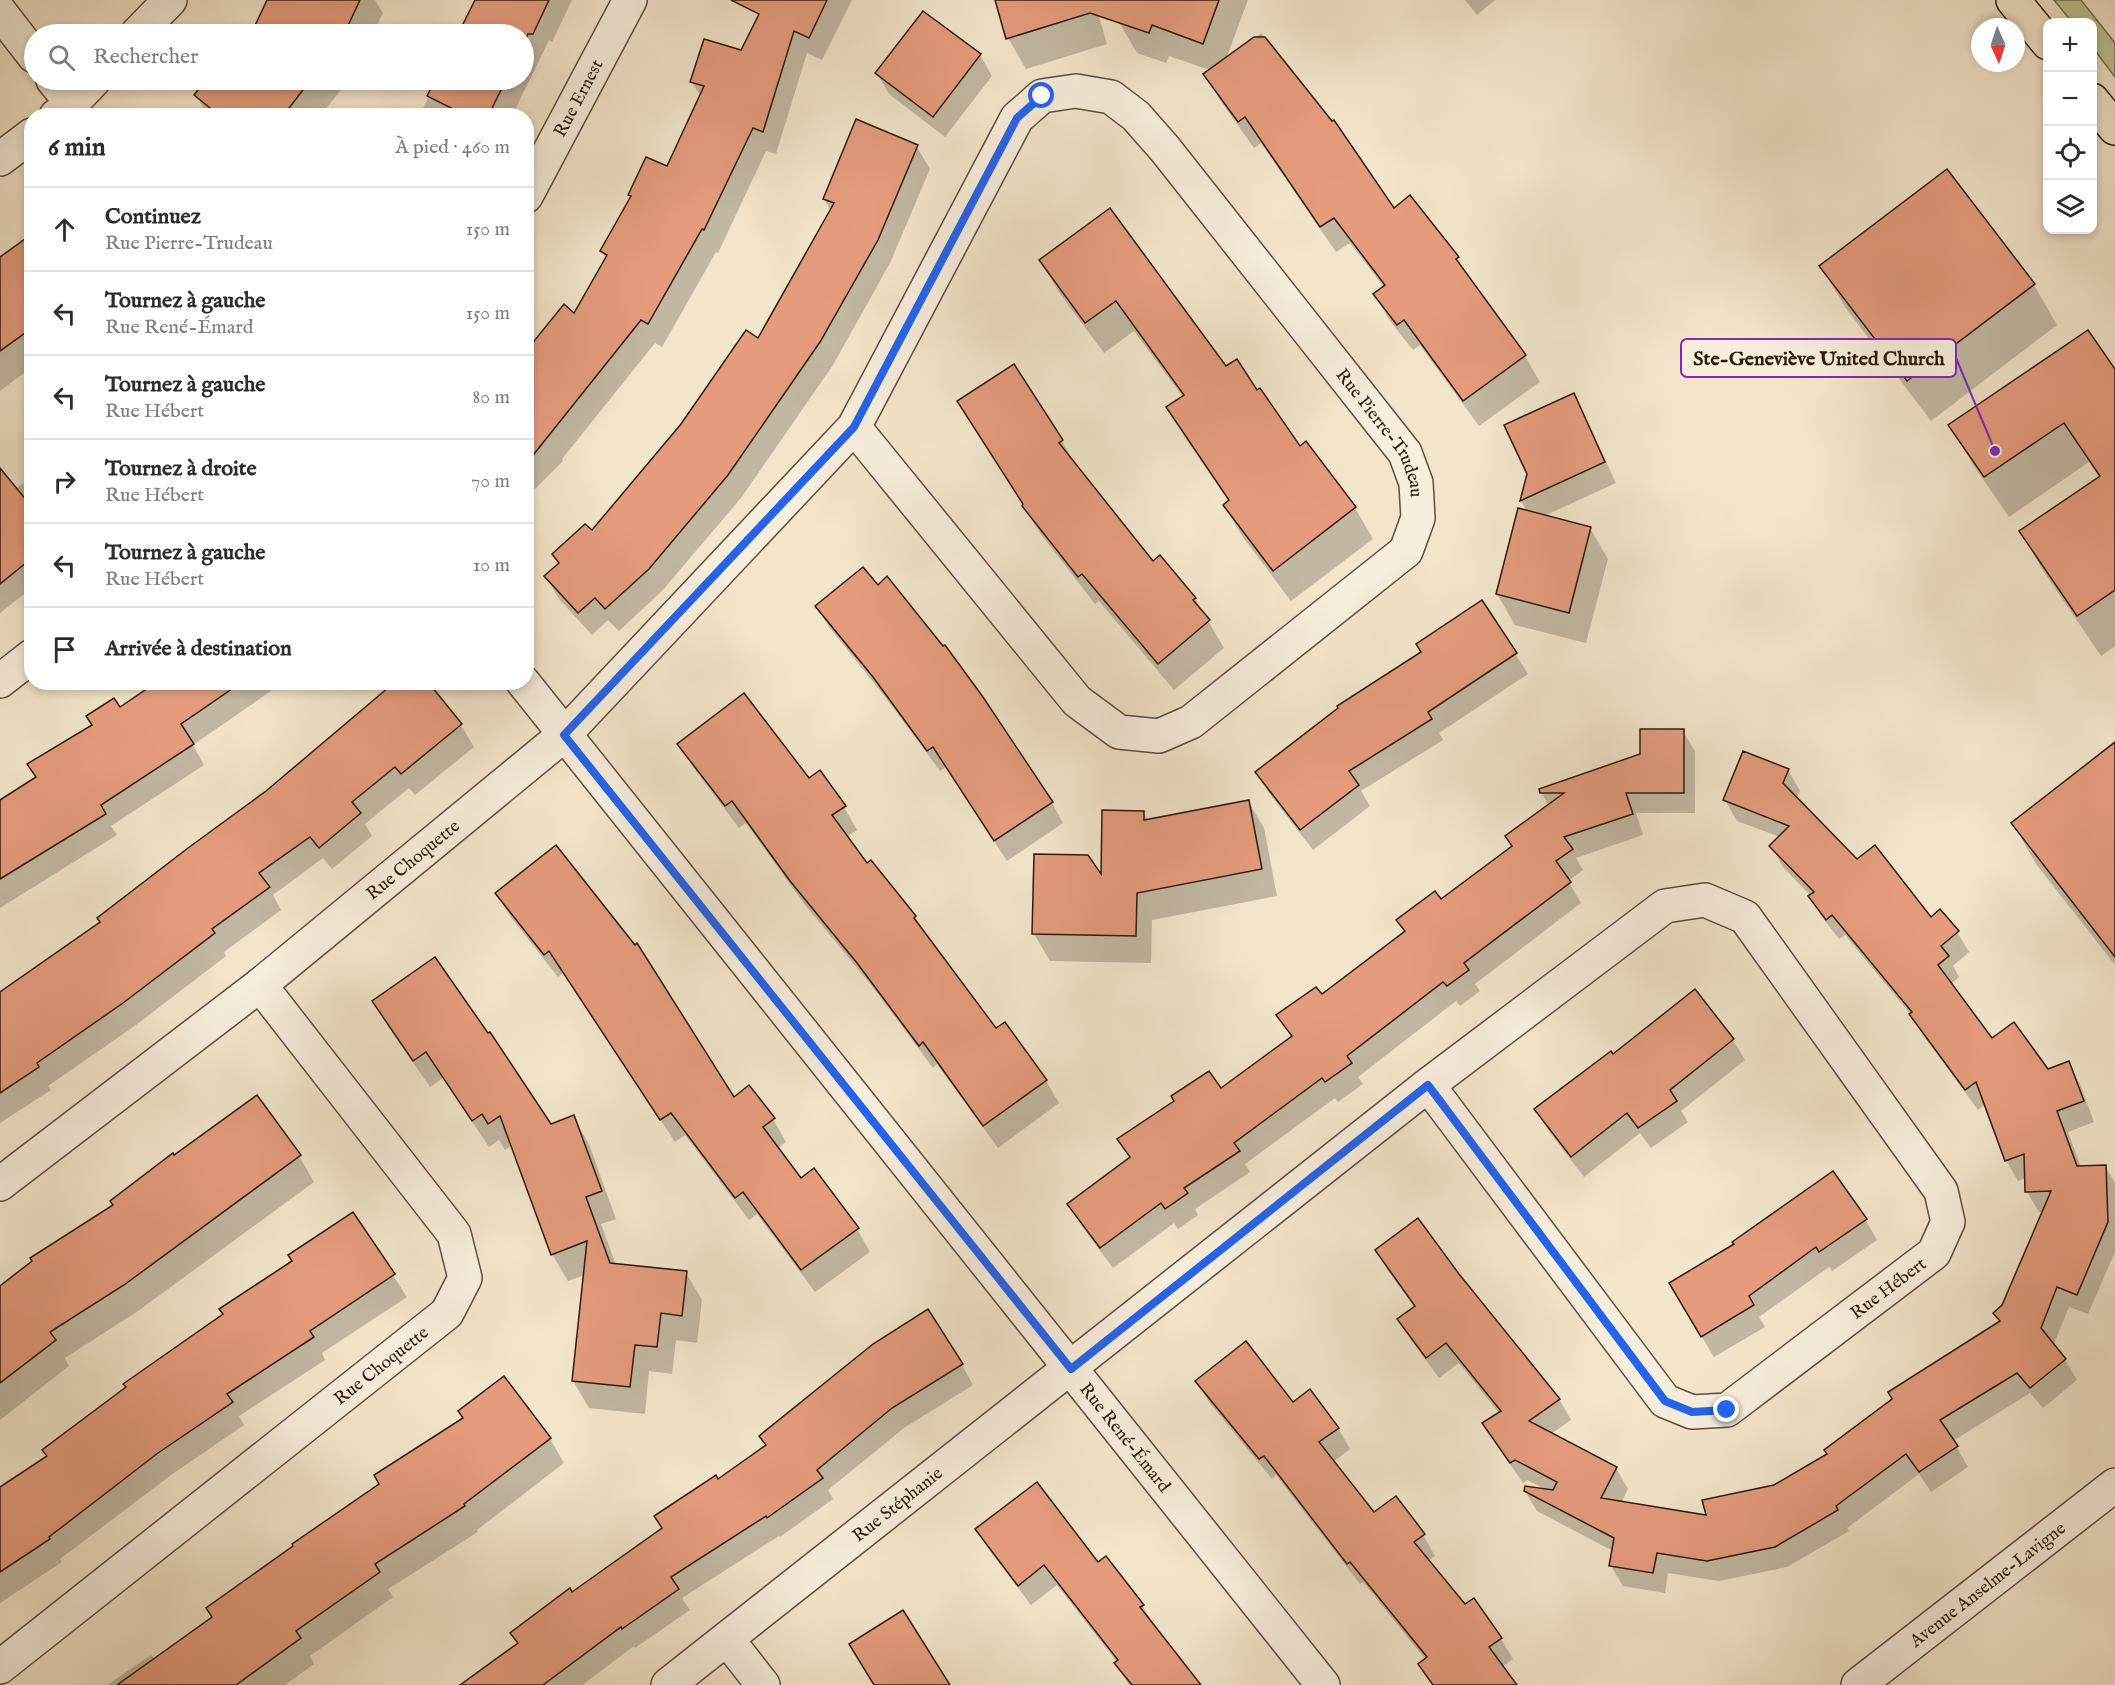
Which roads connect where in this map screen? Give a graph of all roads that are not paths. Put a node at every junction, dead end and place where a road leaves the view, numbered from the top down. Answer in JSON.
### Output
{"nodes":[{"id":1,"x":170,"y":0,"type":"edge"},
{"id":2,"x":630,"y":0,"type":"edge"},
{"id":3,"x":2013,"y":0,"type":"edge"},
{"id":4,"x":0,"y":12,"type":"edge"},
{"id":5,"x":147,"y":24,"type":"edge"},
{"id":6,"x":2043,"y":37,"type":"edge"},
{"id":7,"x":24,"y":43,"type":"edge"},
{"id":8,"x":76,"y":90,"type":"edge"},
{"id":9,"x":60,"y":99,"type":"edge"},
{"id":10,"x":2097,"y":106,"type":"edge"},
{"id":11,"x":2115,"y":128,"type":"edge"},
{"id":12,"x":24,"y":141,"type":"edge"},
{"id":13,"x":0,"y":159,"type":"edge"},
{"id":14,"x":534,"y":181,"type":"edge"},
{"id":15,"x":854,"y":427,"type":"junction"},
{"id":16,"x":24,"y":662,"type":"edge"},
{"id":17,"x":0,"y":681,"type":"edge"},
{"id":18,"x":528,"y":690,"type":"edge"},
{"id":19,"x":564,"y":735,"type":"junction"},
{"id":20,"x":260,"y":985,"type":"junction"},
{"id":21,"x":1428,"y":1085,"type":"junction"},
{"id":22,"x":0,"y":1184,"type":"edge"},
{"id":23,"x":1071,"y":1369,"type":"junction"},
{"id":24,"x":2115,"y":1485,"type":"edge"},
{"id":25,"x":726,"y":1639,"type":"junction"},
{"id":26,"x":0,"y":1667,"type":"edge"},
{"id":27,"x":668,"y":1685,"type":"edge"},
{"id":28,"x":763,"y":1685,"type":"edge"},
{"id":29,"x":1323,"y":1685,"type":"edge"},
{"id":30,"x":1858,"y":1685,"type":"edge"}],
"edges":[{"from":1,"to":5,"type":"street"},
{"from":2,"to":14,"type":"street","name":"Rue Ernest"},
{"from":3,"to":6,"type":"main road"},
{"from":4,"to":7,"type":"street"},
{"from":8,"to":9,"type":"street"},
{"from":10,"to":11,"type":"main road"},
{"from":12,"to":13,"type":"street"},
{"from":15,"to":15,"type":"street","name":"Rue Pierre-Trudeau"},
{"from":15,"to":19,"type":"street","name":"Rue Pierre-Trudeau"},
{"from":16,"to":17,"type":"street"},
{"from":18,"to":19,"type":"street","name":"Rue René-Émard"},
{"from":19,"to":20,"type":"street","name":"Rue Choquette"},
{"from":19,"to":23,"type":"street","name":"Rue René-Émard"},
{"from":20,"to":22,"type":"street","name":"Rue Choquette"},
{"from":20,"to":26,"type":"street","name":"Rue Choquette"},
{"from":21,"to":21,"type":"street","name":"Rue Hébert"},
{"from":21,"to":23,"type":"street","name":"Rue Hébert"},
{"from":23,"to":25,"type":"street","name":"Rue Stéphanie"},
{"from":23,"to":29,"type":"street","name":"Rue René-Émard"},
{"from":24,"to":30,"type":"street","name":"Avenue Anselme-Lavigne"},
{"from":25,"to":27,"type":"street","name":"Rue Stéphanie"},
{"from":25,"to":28,"type":"street"}]}
